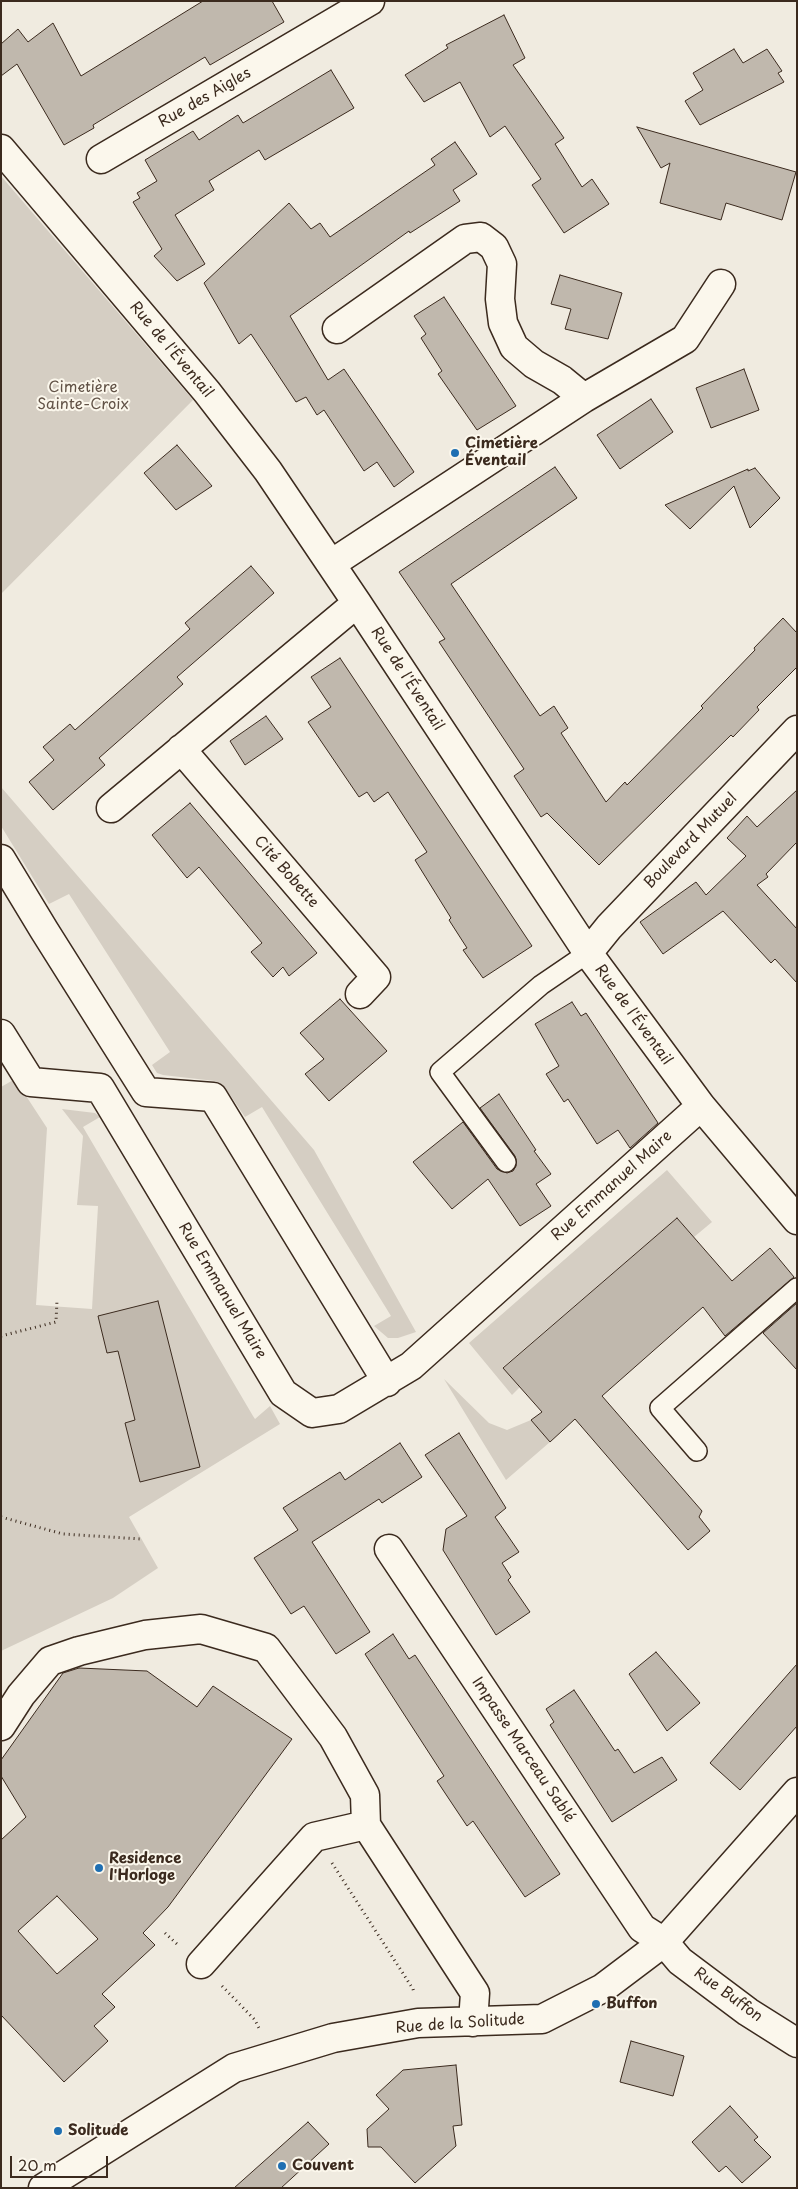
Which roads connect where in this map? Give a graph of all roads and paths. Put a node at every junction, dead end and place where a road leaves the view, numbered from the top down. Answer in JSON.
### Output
{"nodes":[{"id":1,"x":370,"y":1,"type":"edge"},
{"id":2,"x":1,"y":149,"type":"edge"},
{"id":3,"x":101,"y":159,"type":"dead end"},
{"id":4,"x":721,"y":284,"type":"dead end"},
{"id":5,"x":337,"y":329,"type":"dead end"},
{"id":6,"x":584,"y":398,"type":"junction"},
{"id":7,"x":331,"y":564,"type":"junction"},
{"id":8,"x":357,"y":603,"type":"junction"},
{"id":9,"x":797,"y":730,"type":"edge"},
{"id":10,"x":181,"y":749,"type":"junction"},
{"id":11,"x":112,"y":808,"type":"dead end"},
{"id":12,"x":1,"y":859,"type":"edge"},
{"id":13,"x":588,"y":953,"type":"junction"},
{"id":14,"x":360,"y":994,"type":"dead end"},
{"id":15,"x":1,"y":1034,"type":"edge"},
{"id":16,"x":100,"y":1088,"type":"junction"},
{"id":17,"x":146,"y":1092,"type":"junction"},
{"id":18,"x":701,"y":1106,"type":"junction"},
{"id":19,"x":506,"y":1162,"type":"dead end"},
{"id":20,"x":797,"y":1220,"type":"edge"},
{"id":21,"x":797,"y":1288,"type":"edge"},
{"id":22,"x":57,"y":1300,"type":"dead end"},
{"id":23,"x":1,"y":1336,"type":"edge"},
{"id":24,"x":387,"y":1382,"type":"junction"},
{"id":25,"x":697,"y":1450,"type":"dead end"},
{"id":26,"x":1,"y":1517,"type":"edge"},
{"id":27,"x":141,"y":1539,"type":"dead end"},
{"id":28,"x":389,"y":1550,"type":"dead end"},
{"id":29,"x":1,"y":1726,"type":"edge"},
{"id":30,"x":797,"y":1792,"type":"edge"},
{"id":31,"x":366,"y":1825,"type":"junction"},
{"id":32,"x":314,"y":1837,"type":"junction"},
{"id":33,"x":165,"y":1933,"type":"dead end"},
{"id":34,"x":664,"y":1942,"type":"junction"},
{"id":35,"x":201,"y":1964,"type":"junction"},
{"id":36,"x":474,"y":2022,"type":"junction"},
{"id":37,"x":418,"y":2023,"type":"junction"},
{"id":38,"x":797,"y":2043,"type":"edge"},
{"id":39,"x":272,"y":2056,"type":"junction"},
{"id":40,"x":43,"y":2188,"type":"edge"}],
"edges":[{"from":1,"to":3,"type":"street","name":"Rue des Aigles"},
{"from":2,"to":7,"type":"street","name":"Rue de l'Éventail"},
{"from":4,"to":6,"type":"street"},
{"from":5,"to":6,"type":"street"},
{"from":6,"to":7,"type":"street"},
{"from":7,"to":8,"type":"street","name":"Rue de l'Éventail"},
{"from":8,"to":10,"type":"street"},
{"from":8,"to":13,"type":"street","name":"Rue de l'Éventail"},
{"from":9,"to":13,"type":"street","name":"Boulevard Mutuel"},
{"from":10,"to":11,"type":"street"},
{"from":10,"to":14,"type":"street","name":"Cité Bobette"},
{"from":12,"to":17,"type":"street"},
{"from":13,"to":18,"type":"street","name":"Rue de l'Éventail"},
{"from":13,"to":19,"type":"lane"},
{"from":15,"to":16,"type":"street"},
{"from":16,"to":17,"type":"street"},
{"from":16,"to":24,"type":"street","name":"Rue Emmanuel Maire"},
{"from":17,"to":24,"type":"street"},
{"from":18,"to":20,"type":"street","name":"Rue de l'Éventail"},
{"from":18,"to":24,"type":"street","name":"Rue Emmanuel Maire"},
{"from":21,"to":25,"type":"lane"},
{"from":22,"to":23,"type":"path"},
{"from":26,"to":27,"type":"path"},
{"from":28,"to":34,"type":"street","name":"Impasse Marceau Sablé"},
{"from":29,"to":31,"type":"street"},
{"from":30,"to":34,"type":"street","name":"Rue de la Solitude"},
{"from":31,"to":32,"type":"street"},
{"from":31,"to":36,"type":"street"},
{"from":32,"to":35,"type":"street"},
{"from":32,"to":37,"type":"path"},
{"from":33,"to":35,"type":"path"},
{"from":34,"to":36,"type":"street","name":"Rue de la Solitude"},
{"from":34,"to":38,"type":"street","name":"Rue Buffon"},
{"from":35,"to":39,"type":"path"},
{"from":36,"to":37,"type":"street","name":"Rue de la Solitude"},
{"from":37,"to":39,"type":"street","name":"Rue de la Solitude"},
{"from":39,"to":40,"type":"street","name":"Rue de la Solitude"}]}
